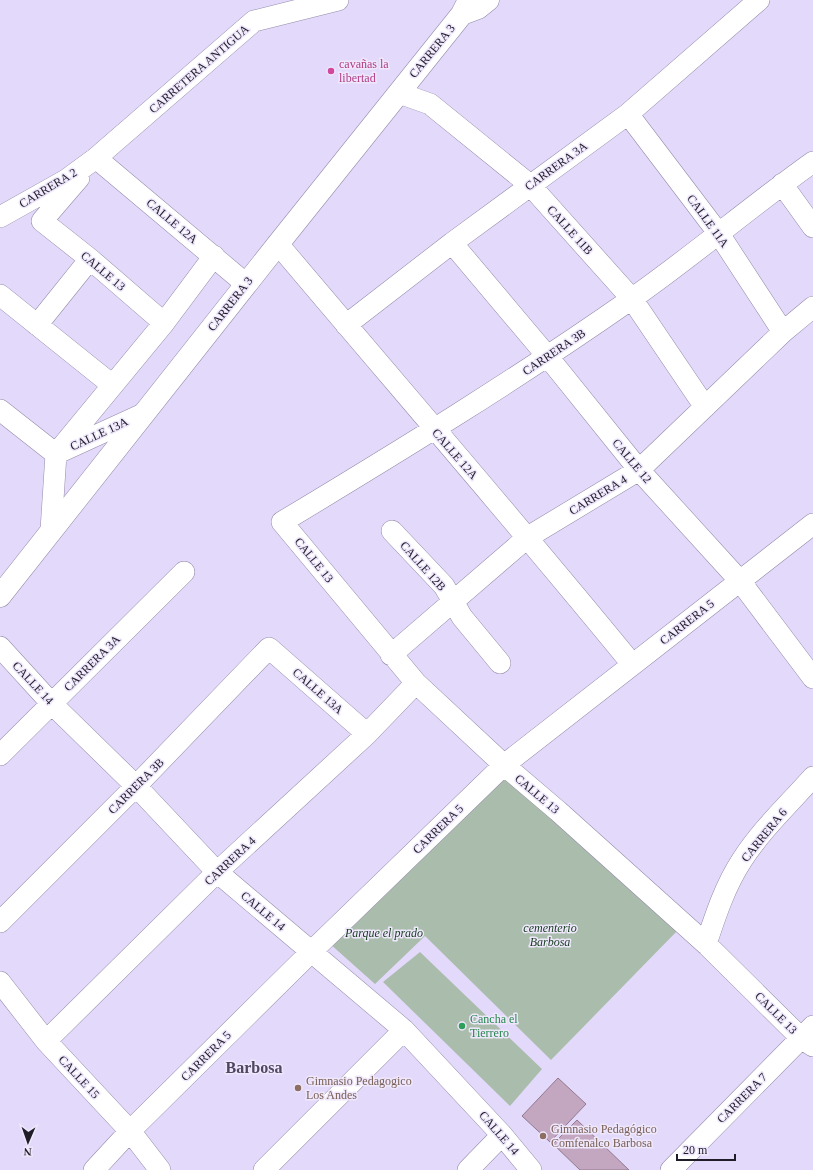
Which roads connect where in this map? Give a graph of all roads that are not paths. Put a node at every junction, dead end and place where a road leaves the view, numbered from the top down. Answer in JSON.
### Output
{"nodes":[{"id":1,"x":338,"y":0,"type":"edge"},
{"id":2,"x":488,"y":0,"type":"edge"},
{"id":3,"x":759,"y":0,"type":"edge"},
{"id":4,"x":466,"y":7,"type":"edge"},
{"id":5,"x":399,"y":93,"type":"junction"},
{"id":6,"x":628,"y":114,"type":"junction"},
{"id":7,"x":96,"y":158,"type":"junction"},
{"id":8,"x":813,"y":162,"type":"edge"},
{"id":9,"x":782,"y":184,"type":"junction"},
{"id":10,"x":530,"y":185,"type":"junction"},
{"id":11,"x":0,"y":217,"type":"edge"},
{"id":12,"x":813,"y":227,"type":"edge"},
{"id":13,"x":719,"y":234,"type":"junction"},
{"id":14,"x":452,"y":243,"type":"junction"},
{"id":15,"x":278,"y":244,"type":"junction"},
{"id":16,"x":214,"y":256,"type":"junction"},
{"id":17,"x":90,"y":259,"type":"junction"},
{"id":18,"x":246,"y":284,"type":"junction"},
{"id":19,"x":0,"y":295,"type":"edge"},
{"id":20,"x":632,"y":299,"type":"junction"},
{"id":21,"x":813,"y":307,"type":"edge"},
{"id":22,"x":164,"y":323,"type":"junction"},
{"id":23,"x":37,"y":325,"type":"junction"},
{"id":24,"x":346,"y":325,"type":"junction"},
{"id":25,"x":782,"y":332,"type":"junction"},
{"id":26,"x":548,"y":357,"type":"junction"},
{"id":27,"x":111,"y":384,"type":"junction"},
{"id":28,"x":705,"y":407,"type":"junction"},
{"id":29,"x":0,"y":410,"type":"edge"},
{"id":30,"x":143,"y":414,"type":"junction"},
{"id":31,"x":434,"y":430,"type":"junction"},
{"id":32,"x":56,"y":454,"type":"junction"},
{"id":33,"x":639,"y":470,"type":"junction"},
{"id":34,"x":282,"y":522,"type":"joint"},
{"id":35,"x":813,"y":524,"type":"edge"},
{"id":36,"x":51,"y":530,"type":"junction"},
{"id":37,"x":392,"y":531,"type":"dead end"},
{"id":38,"x":528,"y":537,"type":"junction"},
{"id":39,"x":184,"y":572,"type":"dead end"},
{"id":40,"x":740,"y":581,"type":"junction"},
{"id":41,"x":0,"y":596,"type":"edge"},
{"id":42,"x":453,"y":601,"type":"junction"},
{"id":43,"x":0,"y":647,"type":"edge"},
{"id":44,"x":269,"y":648,"type":"joint"},
{"id":45,"x":391,"y":655,"type":"junction"},
{"id":46,"x":500,"y":663,"type":"dead end"},
{"id":47,"x":632,"y":664,"type":"junction"},
{"id":48,"x":813,"y":678,"type":"edge"},
{"id":49,"x":416,"y":683,"type":"junction"},
{"id":50,"x":52,"y":704,"type":"junction"},
{"id":51,"x":367,"y":734,"type":"junction"},
{"id":52,"x":0,"y":754,"type":"edge"},
{"id":53,"x":504,"y":765,"type":"junction"},
{"id":54,"x":813,"y":777,"type":"edge"},
{"id":55,"x":136,"y":786,"type":"junction"},
{"id":56,"x":217,"y":872,"type":"junction"},
{"id":57,"x":0,"y":922,"type":"edge"},
{"id":58,"x":706,"y":944,"type":"junction"},
{"id":59,"x":311,"y":952,"type":"junction"},
{"id":60,"x":0,"y":982,"type":"edge"},
{"id":61,"x":404,"y":1030,"type":"junction"},
{"id":62,"x":809,"y":1037,"type":"edge"},
{"id":63,"x":46,"y":1041,"type":"junction"},
{"id":64,"x":130,"y":1131,"type":"junction"},
{"id":65,"x":502,"y":1135,"type":"junction"},
{"id":66,"x":94,"y":1170,"type":"edge"},
{"id":67,"x":160,"y":1170,"type":"edge"},
{"id":68,"x":264,"y":1170,"type":"edge"},
{"id":69,"x":468,"y":1170,"type":"edge"},
{"id":70,"x":531,"y":1170,"type":"edge"},
{"id":71,"x":671,"y":1170,"type":"edge"}],
"edges":[{"from":1,"to":7,"type":"street","name":"CARRETERA ANTIGUA"},
{"from":2,"to":4,"type":"main road","name":"CARRERA 3"},
{"from":3,"to":6,"type":"street","name":"CARRERA 3A"},
{"from":4,"to":5,"type":"main road","name":"CARRERA 3"},
{"from":5,"to":10,"type":"street","name":"CALLE 11B"},
{"from":5,"to":15,"type":"main road","name":"CARRERA 3"},
{"from":6,"to":10,"type":"street","name":"CARRERA 3A"},
{"from":6,"to":13,"type":"street","name":"CALLE 11A"},
{"from":7,"to":11,"type":"street","name":"CARRERA 2"},
{"from":7,"to":16,"type":"street","name":"CALLE 12A"},
{"from":7,"to":17,"type":"street","name":"CALLE 13"},
{"from":8,"to":9,"type":"street","name":"CARRERA 3B"},
{"from":9,"to":12,"type":"street"},
{"from":9,"to":13,"type":"street","name":"CARRERA 3B"},
{"from":10,"to":14,"type":"street","name":"CARRERA 3A"},
{"from":10,"to":20,"type":"street","name":"CALLE 11B"},
{"from":13,"to":20,"type":"street","name":"CARRERA 3B"},
{"from":13,"to":25,"type":"street","name":"CALLE 11A"},
{"from":14,"to":24,"type":"street","name":"CARRERA 3A"},
{"from":14,"to":26,"type":"street","name":"CALLE 12"},
{"from":15,"to":18,"type":"main road","name":"CARRERA 3"},
{"from":15,"to":24,"type":"street","name":"CALLE 12A"},
{"from":16,"to":18,"type":"street","name":"CALLE 12A"},
{"from":16,"to":22,"type":"street"},
{"from":17,"to":22,"type":"street","name":"CALLE 13"},
{"from":17,"to":23,"type":"street"},
{"from":18,"to":30,"type":"main road","name":"CARRERA 3"},
{"from":19,"to":23,"type":"street"},
{"from":20,"to":26,"type":"street","name":"CARRERA 3B"},
{"from":20,"to":28,"type":"street","name":"CALLE 11B"},
{"from":21,"to":25,"type":"street","name":"CARRERA 4"},
{"from":22,"to":27,"type":"street"},
{"from":23,"to":27,"type":"street"},
{"from":24,"to":31,"type":"street","name":"CALLE 12A"},
{"from":25,"to":28,"type":"street","name":"CARRERA 4"},
{"from":26,"to":31,"type":"street","name":"CARRERA 3B"},
{"from":26,"to":33,"type":"street","name":"CALLE 12"},
{"from":27,"to":32,"type":"street"},
{"from":28,"to":33,"type":"street","name":"CARRERA 4"},
{"from":29,"to":32,"type":"street","name":"CALLE 13A"},
{"from":30,"to":32,"type":"street","name":"CALLE 13A"},
{"from":30,"to":36,"type":"main road","name":"CARRERA 3"},
{"from":31,"to":34,"type":"street","name":"CARRERA 3B"},
{"from":31,"to":38,"type":"street","name":"CALLE 12A"},
{"from":32,"to":36,"type":"street","name":"CALLE 13A"},
{"from":33,"to":38,"type":"street","name":"CARRERA 4"},
{"from":33,"to":40,"type":"street","name":"CALLE 12"},
{"from":34,"to":45,"type":"street","name":"CALLE 13"},
{"from":35,"to":40,"type":"street","name":"CARRERA 5"},
{"from":36,"to":41,"type":"main road","name":"CARRERA 3"},
{"from":37,"to":42,"type":"street","name":"CALLE 12B"},
{"from":38,"to":42,"type":"street","name":"CARRERA 4"},
{"from":38,"to":47,"type":"street","name":"CALLE 12A"},
{"from":39,"to":50,"type":"street","name":"CARRERA 3A"},
{"from":40,"to":47,"type":"street","name":"CARRERA 5"},
{"from":40,"to":48,"type":"street","name":"CALLE 12"},
{"from":42,"to":45,"type":"street","name":"CARRERA 4"},
{"from":42,"to":46,"type":"street","name":"CALLE 12B"},
{"from":43,"to":50,"type":"street","name":"CALLE 14"},
{"from":44,"to":51,"type":"street","name":"CALLE 13A"},
{"from":44,"to":55,"type":"street","name":"CARRERA 3B"},
{"from":45,"to":49,"type":"street","name":"CALLE 13"},
{"from":47,"to":53,"type":"street","name":"CARRERA 5"},
{"from":49,"to":51,"type":"street","name":"CARRERA 4"},
{"from":49,"to":53,"type":"street","name":"CALLE 13"},
{"from":50,"to":52,"type":"street","name":"CARRERA 3A"},
{"from":50,"to":55,"type":"street","name":"CALLE 14"},
{"from":51,"to":56,"type":"street","name":"CARRERA 4"},
{"from":53,"to":58,"type":"street","name":"CALLE 13"},
{"from":53,"to":59,"type":"street","name":"CARRERA 5"},
{"from":54,"to":58,"type":"street","name":"CARRERA 6"},
{"from":55,"to":56,"type":"street","name":"CALLE 14"},
{"from":55,"to":57,"type":"street","name":"CARRERA 3B"},
{"from":56,"to":59,"type":"street","name":"CALLE 14"},
{"from":56,"to":63,"type":"street","name":"CARRERA 4"},
{"from":58,"to":62,"type":"street","name":"CALLE 13"},
{"from":59,"to":61,"type":"street","name":"CALLE 14"},
{"from":59,"to":64,"type":"street","name":"CARRERA 5"},
{"from":60,"to":63,"type":"street","name":"CALLE 15"},
{"from":61,"to":65,"type":"street","name":"CALLE 14"},
{"from":61,"to":68,"type":"street"},
{"from":62,"to":71,"type":"street","name":"CARRERA 7"},
{"from":63,"to":64,"type":"street","name":"CALLE 15"},
{"from":64,"to":66,"type":"street","name":"CARRERA 5"},
{"from":64,"to":67,"type":"street","name":"CALLE 15"},
{"from":65,"to":69,"type":"street"},
{"from":65,"to":70,"type":"street","name":"CALLE 14"}]}
